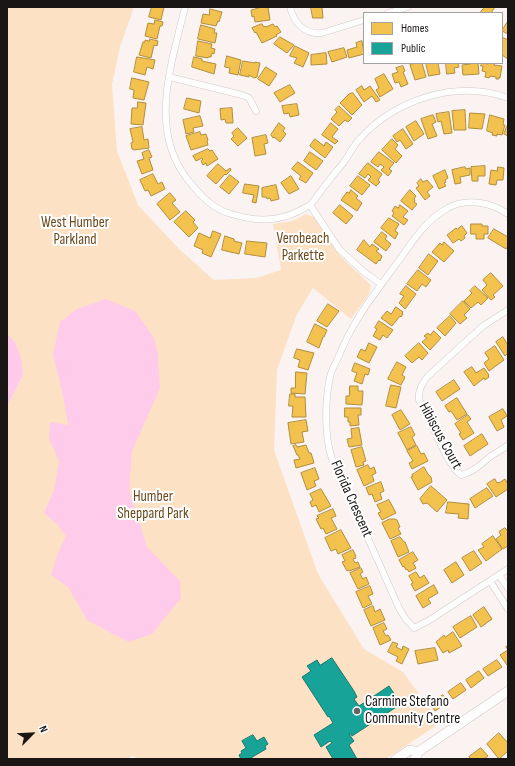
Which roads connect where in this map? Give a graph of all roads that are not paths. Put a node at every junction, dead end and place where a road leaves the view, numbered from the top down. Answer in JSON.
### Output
{"nodes":[{"id":1,"x":185,"y":7,"type":"edge"},
{"id":2,"x":290,"y":7,"type":"edge"},
{"id":3,"x":408,"y":7,"type":"edge"},
{"id":4,"x":391,"y":12,"type":"edge"},
{"id":5,"x":363,"y":20,"type":"edge"},
{"id":6,"x":169,"y":77,"type":"junction"},
{"id":7,"x":508,"y":98,"type":"edge"},
{"id":8,"x":256,"y":111,"type":"dead end"},
{"id":9,"x":310,"y":205,"type":"junction"},
{"id":10,"x":508,"y":214,"type":"edge"},
{"id":11,"x":381,"y":284,"type":"junction"},
{"id":12,"x":508,"y":310,"type":"edge"},
{"id":13,"x":508,"y":445,"type":"edge"},
{"id":14,"x":508,"y":569,"type":"edge"},
{"id":15,"x":499,"y":574,"type":"junction"},
{"id":16,"x":490,"y":581,"type":"junction"},
{"id":17,"x":508,"y":588,"type":"edge"},
{"id":18,"x":508,"y":609,"type":"edge"},
{"id":19,"x":508,"y":691,"type":"edge"},
{"id":20,"x":416,"y":756,"type":"edge"},
{"id":21,"x":396,"y":759,"type":"edge"}],
"edges":[{"from":1,"to":6,"type":"street"},
{"from":2,"to":5,"type":"street"},
{"from":3,"to":4,"type":"street"},
{"from":6,"to":8,"type":"street"},
{"from":6,"to":9,"type":"street"},
{"from":7,"to":9,"type":"street"},
{"from":9,"to":11,"type":"street"},
{"from":10,"to":11,"type":"street"},
{"from":11,"to":16,"type":"street","name":"Florida Crescent"},
{"from":12,"to":13,"type":"street","name":"Hibiscus Court"},
{"from":14,"to":15,"type":"street"},
{"from":15,"to":16,"type":"street"},
{"from":15,"to":17,"type":"street"},
{"from":16,"to":18,"type":"street"},
{"from":19,"to":20,"type":"main road"},
{"from":20,"to":21,"type":"main road"}]}
